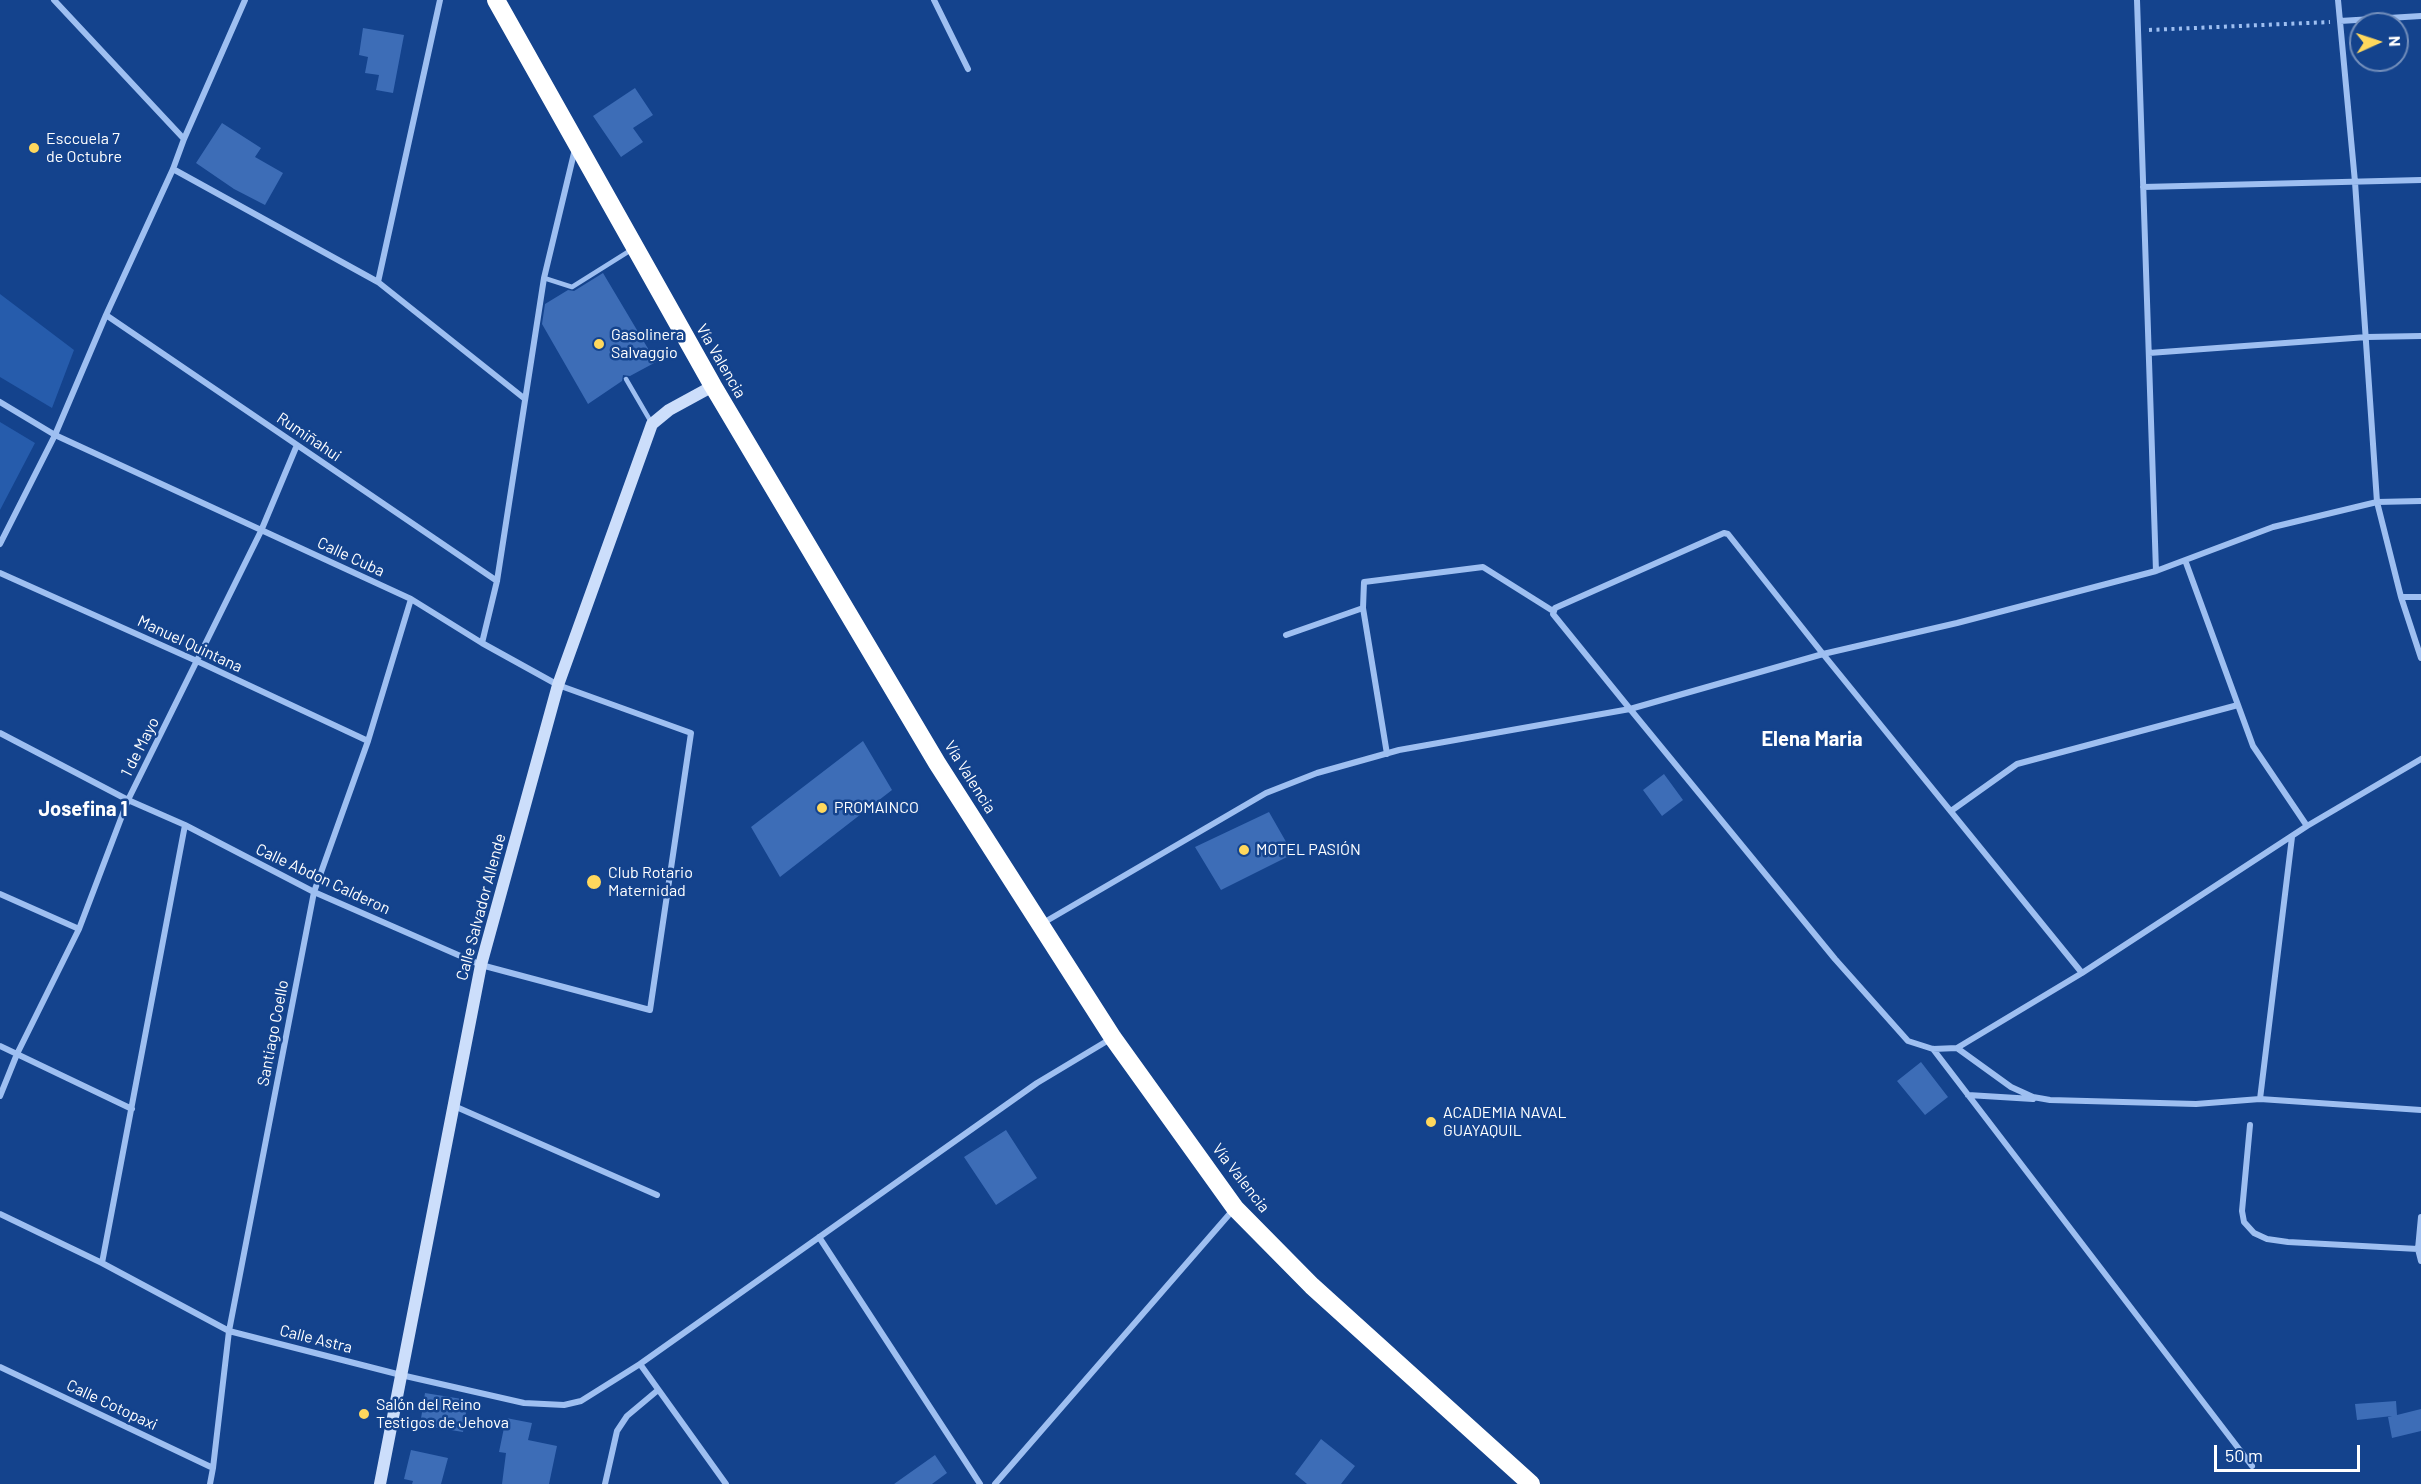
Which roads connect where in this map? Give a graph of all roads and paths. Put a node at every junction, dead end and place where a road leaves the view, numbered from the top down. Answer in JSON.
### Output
{"nodes":[{"id":1,"x":54,"y":0,"type":"edge"},
{"id":2,"x":245,"y":0,"type":"edge"},
{"id":3,"x":441,"y":0,"type":"edge"},
{"id":4,"x":495,"y":0,"type":"edge"},
{"id":5,"x":934,"y":0,"type":"edge"},
{"id":6,"x":2137,"y":0,"type":"edge"},
{"id":7,"x":2338,"y":0,"type":"edge"},
{"id":8,"x":2421,"y":16,"type":"edge"},
{"id":9,"x":2340,"y":21,"type":"junction"},
{"id":10,"x":2138,"y":31,"type":"junction"},
{"id":11,"x":968,"y":69,"type":"dead end"},
{"id":12,"x":184,"y":139,"type":"junction"},
{"id":13,"x":577,"y":142,"type":"junction"},
{"id":14,"x":173,"y":169,"type":"junction"},
{"id":15,"x":2421,"y":180,"type":"edge"},
{"id":16,"x":2355,"y":182,"type":"junction"},
{"id":17,"x":2143,"y":187,"type":"junction"},
{"id":18,"x":634,"y":248,"type":"junction"},
{"id":19,"x":544,"y":278,"type":"junction"},
{"id":20,"x":378,"y":282,"type":"junction"},
{"id":21,"x":106,"y":315,"type":"junction"},
{"id":22,"x":2421,"y":336,"type":"edge"},
{"id":23,"x":2367,"y":337,"type":"junction"},
{"id":24,"x":2149,"y":353,"type":"junction"},
{"id":25,"x":626,"y":379,"type":"dead end"},
{"id":26,"x":713,"y":386,"type":"junction"},
{"id":27,"x":525,"y":399,"type":"junction"},
{"id":28,"x":0,"y":402,"type":"edge"},
{"id":29,"x":652,"y":424,"type":"junction"},
{"id":30,"x":55,"y":435,"type":"junction"},
{"id":31,"x":297,"y":445,"type":"junction"},
{"id":32,"x":2421,"y":501,"type":"edge"},
{"id":33,"x":2377,"y":502,"type":"junction"},
{"id":34,"x":261,"y":531,"type":"junction"},
{"id":35,"x":0,"y":544,"type":"edge"},
{"id":36,"x":2185,"y":560,"type":"junction"},
{"id":37,"x":2156,"y":571,"type":"junction"},
{"id":38,"x":0,"y":573,"type":"edge"},
{"id":39,"x":497,"y":581,"type":"junction"},
{"id":40,"x":2401,"y":597,"type":"junction"},
{"id":41,"x":2421,"y":597,"type":"edge"},
{"id":42,"x":411,"y":600,"type":"junction"},
{"id":43,"x":1363,"y":608,"type":"junction"},
{"id":44,"x":1553,"y":611,"type":"junction"},
{"id":45,"x":1286,"y":635,"type":"dead end"},
{"id":46,"x":482,"y":644,"type":"junction"},
{"id":47,"x":1822,"y":654,"type":"junction"},
{"id":48,"x":2421,"y":658,"type":"edge"},
{"id":49,"x":198,"y":662,"type":"junction"},
{"id":50,"x":558,"y":685,"type":"junction"},
{"id":51,"x":2238,"y":705,"type":"junction"},
{"id":52,"x":1630,"y":709,"type":"junction"},
{"id":53,"x":0,"y":733,"type":"edge"},
{"id":54,"x":368,"y":741,"type":"junction"},
{"id":55,"x":1387,"y":754,"type":"junction"},
{"id":56,"x":2421,"y":759,"type":"edge"},
{"id":57,"x":129,"y":800,"type":"junction"},
{"id":58,"x":1951,"y":811,"type":"junction"},
{"id":59,"x":184,"y":825,"type":"junction"},
{"id":60,"x":2307,"y":826,"type":"junction"},
{"id":61,"x":2292,"y":837,"type":"junction"},
{"id":62,"x":314,"y":892,"type":"junction"},
{"id":63,"x":0,"y":894,"type":"edge"},
{"id":64,"x":1040,"y":925,"type":"junction"},
{"id":65,"x":79,"y":929,"type":"junction"},
{"id":66,"x":481,"y":965,"type":"junction"},
{"id":67,"x":2082,"y":973,"type":"junction"},
{"id":68,"x":650,"y":1010,"type":"joint"},
{"id":69,"x":1113,"y":1038,"type":"junction"},
{"id":70,"x":0,"y":1046,"type":"edge"},
{"id":71,"x":1957,"y":1048,"type":"junction"},
{"id":72,"x":1933,"y":1049,"type":"junction"},
{"id":73,"x":17,"y":1054,"type":"junction"},
{"id":74,"x":1968,"y":1095,"type":"junction"},
{"id":75,"x":0,"y":1096,"type":"edge"},
{"id":76,"x":2260,"y":1099,"type":"junction"},
{"id":77,"x":2050,"y":1100,"type":"junction"},
{"id":78,"x":454,"y":1106,"type":"junction"},
{"id":79,"x":132,"y":1109,"type":"junction"},
{"id":80,"x":2421,"y":1110,"type":"edge"},
{"id":81,"x":2250,"y":1125,"type":"dead end"},
{"id":82,"x":657,"y":1195,"type":"dead end"},
{"id":83,"x":1235,"y":1208,"type":"junction"},
{"id":84,"x":0,"y":1214,"type":"edge"},
{"id":85,"x":2421,"y":1217,"type":"edge"},
{"id":86,"x":819,"y":1237,"type":"junction"},
{"id":87,"x":2418,"y":1249,"type":"junction"},
{"id":88,"x":2421,"y":1261,"type":"edge"},
{"id":89,"x":102,"y":1263,"type":"junction"},
{"id":90,"x":229,"y":1330,"type":"junction"},
{"id":91,"x":640,"y":1364,"type":"junction"},
{"id":92,"x":0,"y":1367,"type":"edge"},
{"id":93,"x":401,"y":1375,"type":"junction"},
{"id":94,"x":658,"y":1390,"type":"junction"},
{"id":95,"x":2252,"y":1466,"type":"dead end"},
{"id":96,"x":213,"y":1468,"type":"junction"},
{"id":97,"x":210,"y":1484,"type":"edge"},
{"id":98,"x":381,"y":1484,"type":"edge"},
{"id":99,"x":605,"y":1484,"type":"edge"},
{"id":100,"x":726,"y":1484,"type":"edge"},
{"id":101,"x":980,"y":1484,"type":"edge"},
{"id":102,"x":995,"y":1484,"type":"edge"},
{"id":103,"x":1532,"y":1484,"type":"edge"}],
"edges":[{"from":1,"to":12,"type":"street"},
{"from":2,"to":12,"type":"street"},
{"from":3,"to":20,"type":"street"},
{"from":4,"to":13,"type":"highway","name":"Vía Valencia"},
{"from":5,"to":11,"type":"street"},
{"from":6,"to":10,"type":"street"},
{"from":7,"to":9,"type":"street"},
{"from":8,"to":9,"type":"street"},
{"from":9,"to":10,"type":"path"},
{"from":9,"to":16,"type":"street"},
{"from":10,"to":17,"type":"street"},
{"from":12,"to":14,"type":"street"},
{"from":13,"to":18,"type":"highway","name":"Vía Valencia"},
{"from":13,"to":19,"type":"street"},
{"from":14,"to":20,"type":"street"},
{"from":14,"to":21,"type":"street"},
{"from":15,"to":16,"type":"street"},
{"from":16,"to":17,"type":"street"},
{"from":16,"to":23,"type":"street"},
{"from":17,"to":24,"type":"street"},
{"from":18,"to":19,"type":"lane"},
{"from":18,"to":26,"type":"highway","name":"Vía Valencia"},
{"from":19,"to":27,"type":"street"},
{"from":20,"to":27,"type":"street"},
{"from":21,"to":30,"type":"street"},
{"from":21,"to":31,"type":"street","name":"Rumiñahui"},
{"from":22,"to":23,"type":"street"},
{"from":23,"to":24,"type":"street"},
{"from":23,"to":33,"type":"street"},
{"from":24,"to":37,"type":"street"},
{"from":25,"to":29,"type":"lane"},
{"from":26,"to":29,"type":"street"},
{"from":26,"to":64,"type":"highway","name":"Vía Valencia"},
{"from":27,"to":39,"type":"street"},
{"from":28,"to":30,"type":"street","name":"Calle Cuba"},
{"from":29,"to":50,"type":"street","name":"Calle Salvador Allende"},
{"from":30,"to":34,"type":"street","name":"Calle Cuba"},
{"from":30,"to":35,"type":"street"},
{"from":31,"to":34,"type":"street","name":"1 de Mayo"},
{"from":31,"to":39,"type":"street","name":"Rumiñahui"},
{"from":32,"to":33,"type":"street"},
{"from":33,"to":36,"type":"street"},
{"from":33,"to":40,"type":"street"},
{"from":34,"to":42,"type":"street","name":"Calle Cuba"},
{"from":34,"to":49,"type":"street","name":"1 de Mayo"},
{"from":36,"to":37,"type":"street"},
{"from":36,"to":51,"type":"street"},
{"from":37,"to":47,"type":"street"},
{"from":38,"to":49,"type":"street","name":"Manuel Quintana"},
{"from":39,"to":46,"type":"street"},
{"from":40,"to":41,"type":"street"},
{"from":40,"to":48,"type":"street"},
{"from":42,"to":46,"type":"street","name":"Calle Cuba"},
{"from":42,"to":54,"type":"street","name":"Santiago Coello"},
{"from":43,"to":44,"type":"street"},
{"from":43,"to":45,"type":"street"},
{"from":43,"to":55,"type":"street"},
{"from":44,"to":47,"type":"street"},
{"from":44,"to":52,"type":"street"},
{"from":46,"to":50,"type":"street","name":"Calle Cuba"},
{"from":47,"to":52,"type":"street"},
{"from":47,"to":58,"type":"street"},
{"from":49,"to":54,"type":"street","name":"Manuel Quintana"},
{"from":49,"to":57,"type":"street","name":"1 de Mayo"},
{"from":50,"to":66,"type":"street","name":"Calle Salvador Allende"},
{"from":50,"to":68,"type":"street","name":"Calle Cuba"},
{"from":51,"to":58,"type":"street"},
{"from":51,"to":60,"type":"street"},
{"from":52,"to":55,"type":"street"},
{"from":52,"to":72,"type":"street"},
{"from":53,"to":57,"type":"street","name":"Calle Abdon Calderon"},
{"from":54,"to":62,"type":"street","name":"Santiago Coello"},
{"from":55,"to":64,"type":"street"},
{"from":56,"to":60,"type":"street"},
{"from":57,"to":59,"type":"street","name":"Calle Abdon Calderon"},
{"from":57,"to":65,"type":"street","name":"1 de Mayo"},
{"from":58,"to":67,"type":"street"},
{"from":59,"to":62,"type":"street","name":"Calle Abdon Calderon"},
{"from":59,"to":79,"type":"street"},
{"from":60,"to":61,"type":"street"},
{"from":61,"to":67,"type":"street"},
{"from":61,"to":76,"type":"street"},
{"from":62,"to":66,"type":"street","name":"Calle Abdon Calderon"},
{"from":62,"to":90,"type":"street","name":"Santiago Coello"},
{"from":63,"to":65,"type":"street"},
{"from":64,"to":69,"type":"highway","name":"Vía Valencia"},
{"from":65,"to":73,"type":"street","name":"1 de Mayo"},
{"from":66,"to":68,"type":"street","name":"Calle Abdon Calderon"},
{"from":66,"to":78,"type":"street","name":"Calle Salvador Allende"},
{"from":67,"to":71,"type":"street"},
{"from":69,"to":83,"type":"highway","name":"Vía Valencia"},
{"from":69,"to":86,"type":"street","name":"Calle Astra"},
{"from":70,"to":73,"type":"street"},
{"from":71,"to":72,"type":"street"},
{"from":71,"to":77,"type":"street"},
{"from":72,"to":74,"type":"street"},
{"from":73,"to":75,"type":"street","name":"1 de Mayo"},
{"from":73,"to":79,"type":"street"},
{"from":74,"to":77,"type":"street"},
{"from":74,"to":95,"type":"street"},
{"from":76,"to":77,"type":"street"},
{"from":76,"to":80,"type":"street"},
{"from":78,"to":82,"type":"street"},
{"from":78,"to":93,"type":"street","name":"Calle Salvador Allende"},
{"from":79,"to":89,"type":"street"},
{"from":81,"to":87,"type":"street"},
{"from":83,"to":102,"type":"street"},
{"from":83,"to":103,"type":"highway","name":"Vía Valencia"},
{"from":84,"to":89,"type":"street","name":"Calle Astra"},
{"from":85,"to":87,"type":"street"},
{"from":86,"to":91,"type":"street","name":"Calle Astra"},
{"from":86,"to":101,"type":"street"},
{"from":87,"to":88,"type":"street"},
{"from":89,"to":90,"type":"street","name":"Calle Astra"},
{"from":90,"to":93,"type":"street","name":"Calle Astra"},
{"from":90,"to":96,"type":"street","name":"Santiago Coello"},
{"from":91,"to":93,"type":"street","name":"Calle Astra"},
{"from":91,"to":94,"type":"street"},
{"from":92,"to":96,"type":"street","name":"Calle Cotopaxi"},
{"from":93,"to":98,"type":"street","name":"Calle Salvador Allende"},
{"from":94,"to":99,"type":"street"},
{"from":94,"to":100,"type":"street"},
{"from":96,"to":97,"type":"street","name":"Santiago Coello"}]}
